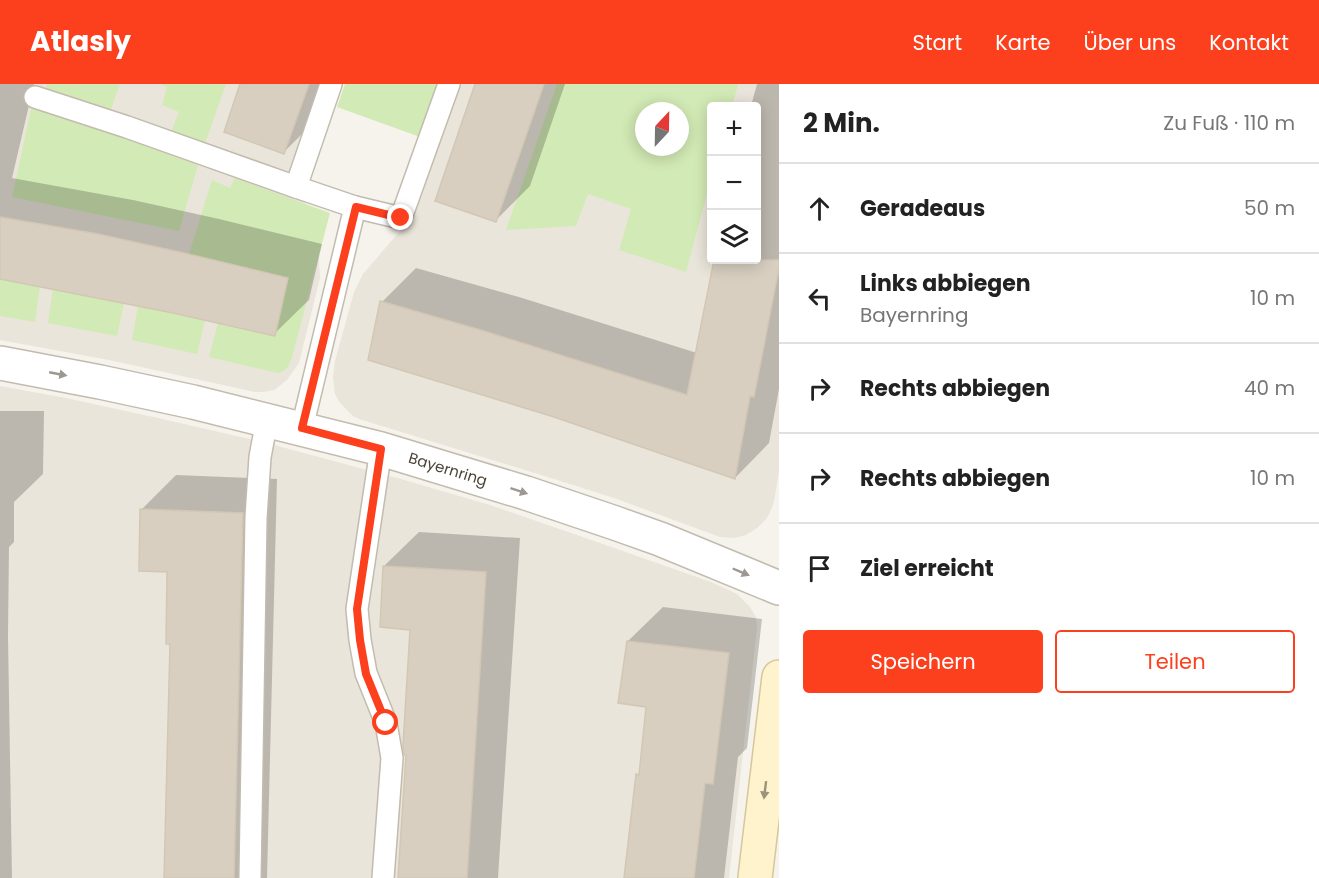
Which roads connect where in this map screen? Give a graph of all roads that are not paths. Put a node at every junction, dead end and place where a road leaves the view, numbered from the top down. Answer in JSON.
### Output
{"nodes":[{"id":1,"x":332,"y":84,"type":"edge"},
{"id":2,"x":449,"y":84,"type":"edge"},
{"id":3,"x":35,"y":97,"type":"dead end"},
{"id":4,"x":296,"y":188,"type":"junction"},
{"id":5,"x":356,"y":207,"type":"junction"},
{"id":6,"x":0,"y":363,"type":"edge"},
{"id":7,"x":267,"y":420,"type":"junction"},
{"id":8,"x":302,"y":428,"type":"junction"},
{"id":9,"x":381,"y":449,"type":"junction"},
{"id":10,"x":779,"y":588,"type":"edge"},
{"id":11,"x":779,"y":677,"type":"edge"},
{"id":12,"x":250,"y":878,"type":"edge"},
{"id":13,"x":383,"y":878,"type":"edge"},
{"id":14,"x":755,"y":878,"type":"edge"}],
"edges":[{"from":1,"to":4,"type":"lane"},
{"from":2,"to":5,"type":"lane"},
{"from":3,"to":4,"type":"lane"},
{"from":4,"to":5,"type":"lane"},
{"from":5,"to":8,"type":"lane"},
{"from":6,"to":7,"type":"street","name":"Bayernring","one_way":true},
{"from":7,"to":8,"type":"street","name":"Bayernring"},
{"from":7,"to":12,"type":"lane"},
{"from":8,"to":9,"type":"street","name":"Bayernring"},
{"from":9,"to":10,"type":"street","name":"Bayernring","one_way":true},
{"from":9,"to":13,"type":"lane"},
{"from":11,"to":14,"type":"main road","one_way":true}]}
